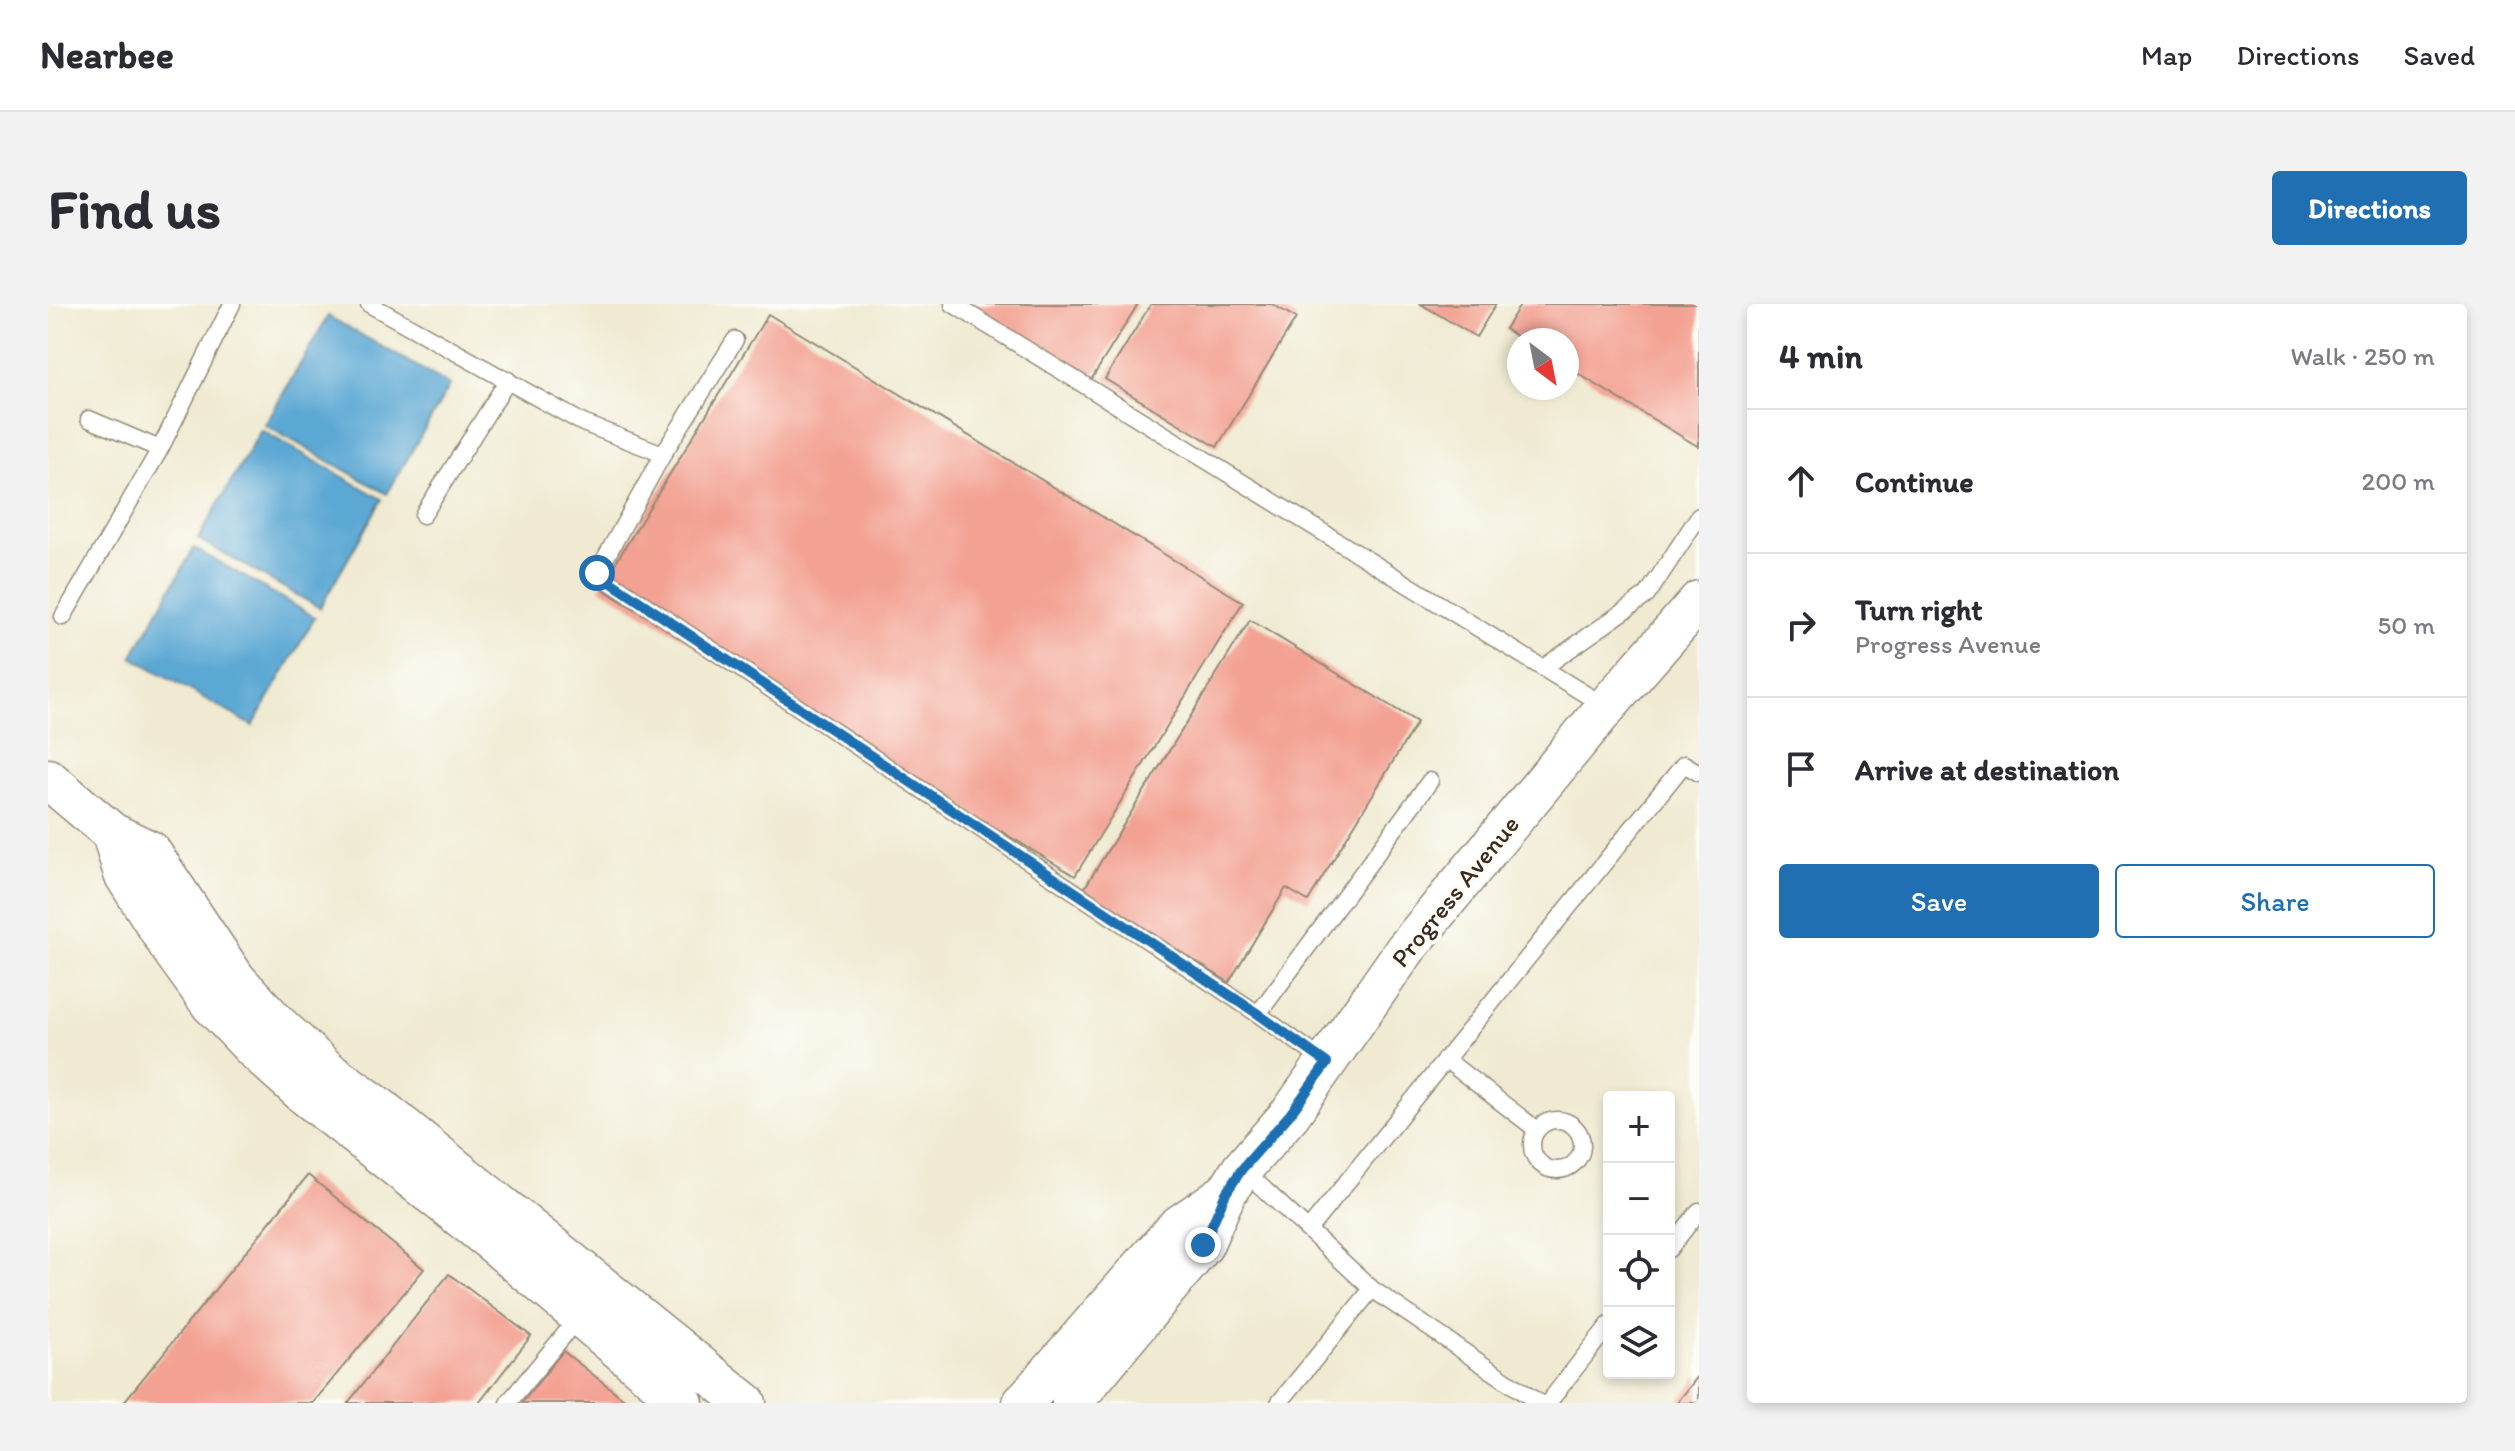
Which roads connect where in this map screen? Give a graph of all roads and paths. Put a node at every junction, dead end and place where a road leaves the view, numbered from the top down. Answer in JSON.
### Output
{"nodes":[{"id":1,"x":232,"y":304,"type":"edge"},
{"id":2,"x":369,"y":304,"type":"edge"},
{"id":3,"x":953,"y":304,"type":"edge"},
{"id":4,"x":735,"y":340,"type":"dead end"},
{"id":5,"x":508,"y":380,"type":"junction"},
{"id":6,"x":89,"y":419,"type":"dead end"},
{"id":7,"x":160,"y":449,"type":"junction"},
{"id":8,"x":663,"y":454,"type":"junction"},
{"id":9,"x":423,"y":515,"type":"dead end"},
{"id":10,"x":1699,"y":516,"type":"edge"},
{"id":11,"x":1699,"y":601,"type":"edge"},
{"id":12,"x":63,"y":617,"type":"dead end"},
{"id":13,"x":1543,"y":668,"type":"junction"},
{"id":14,"x":1606,"y":707,"type":"junction"},
{"id":15,"x":1699,"y":773,"type":"edge"},
{"id":16,"x":48,"y":779,"type":"edge"},
{"id":17,"x":1430,"y":781,"type":"dead end"},
{"id":18,"x":112,"y":833,"type":"junction"},
{"id":19,"x":1258,"y":1014,"type":"junction"},
{"id":20,"x":1445,"y":1059,"type":"junction"},
{"id":21,"x":1327,"y":1063,"type":"junction"},
{"id":22,"x":1537,"y":1130,"type":"dead end"},
{"id":23,"x":1234,"y":1181,"type":"junction"},
{"id":24,"x":1699,"y":1211,"type":"edge"},
{"id":25,"x":1308,"y":1230,"type":"junction"},
{"id":26,"x":1675,"y":1241,"type":"edge"},
{"id":27,"x":1372,"y":1289,"type":"junction"},
{"id":28,"x":579,"y":1317,"type":"junction"},
{"id":29,"x":1603,"y":1333,"type":"edge"},
{"id":30,"x":508,"y":1403,"type":"edge"},
{"id":31,"x":683,"y":1403,"type":"edge"},
{"id":32,"x":746,"y":1403,"type":"edge"},
{"id":33,"x":1023,"y":1403,"type":"edge"},
{"id":34,"x":1072,"y":1403,"type":"edge"},
{"id":35,"x":1279,"y":1403,"type":"edge"},
{"id":36,"x":1539,"y":1403,"type":"edge"},
{"id":37,"x":1548,"y":1403,"type":"edge"}],
"edges":[{"from":1,"to":7,"type":"lane"},
{"from":2,"to":5,"type":"lane"},
{"from":3,"to":13,"type":"lane"},
{"from":4,"to":8,"type":"lane"},
{"from":5,"to":8,"type":"lane"},
{"from":5,"to":9,"type":"lane"},
{"from":6,"to":7,"type":"lane"},
{"from":7,"to":12,"type":"lane"},
{"from":8,"to":19,"type":"lane"},
{"from":10,"to":13,"type":"lane"},
{"from":11,"to":14,"type":"street","name":"Progress Avenue"},
{"from":13,"to":14,"type":"lane"},
{"from":14,"to":21,"type":"street","name":"Progress Avenue"},
{"from":15,"to":20,"type":"lane"},
{"from":16,"to":18,"type":"street"},
{"from":17,"to":19,"type":"lane"},
{"from":18,"to":28,"type":"street"},
{"from":18,"to":32,"type":"street"},
{"from":19,"to":21,"type":"lane"},
{"from":20,"to":22,"type":"lane"},
{"from":20,"to":25,"type":"lane"},
{"from":21,"to":23,"type":"street","name":"Progress Avenue"},
{"from":23,"to":25,"type":"lane"},
{"from":23,"to":33,"type":"street","name":"Progress Avenue"},
{"from":23,"to":34,"type":"street","name":"Progress Avenue"},
{"from":24,"to":26,"type":"lane"},
{"from":25,"to":27,"type":"lane"},
{"from":27,"to":35,"type":"lane"},
{"from":27,"to":36,"type":"lane"},
{"from":28,"to":30,"type":"lane"},
{"from":28,"to":31,"type":"street"},
{"from":29,"to":37,"type":"lane"}]}
